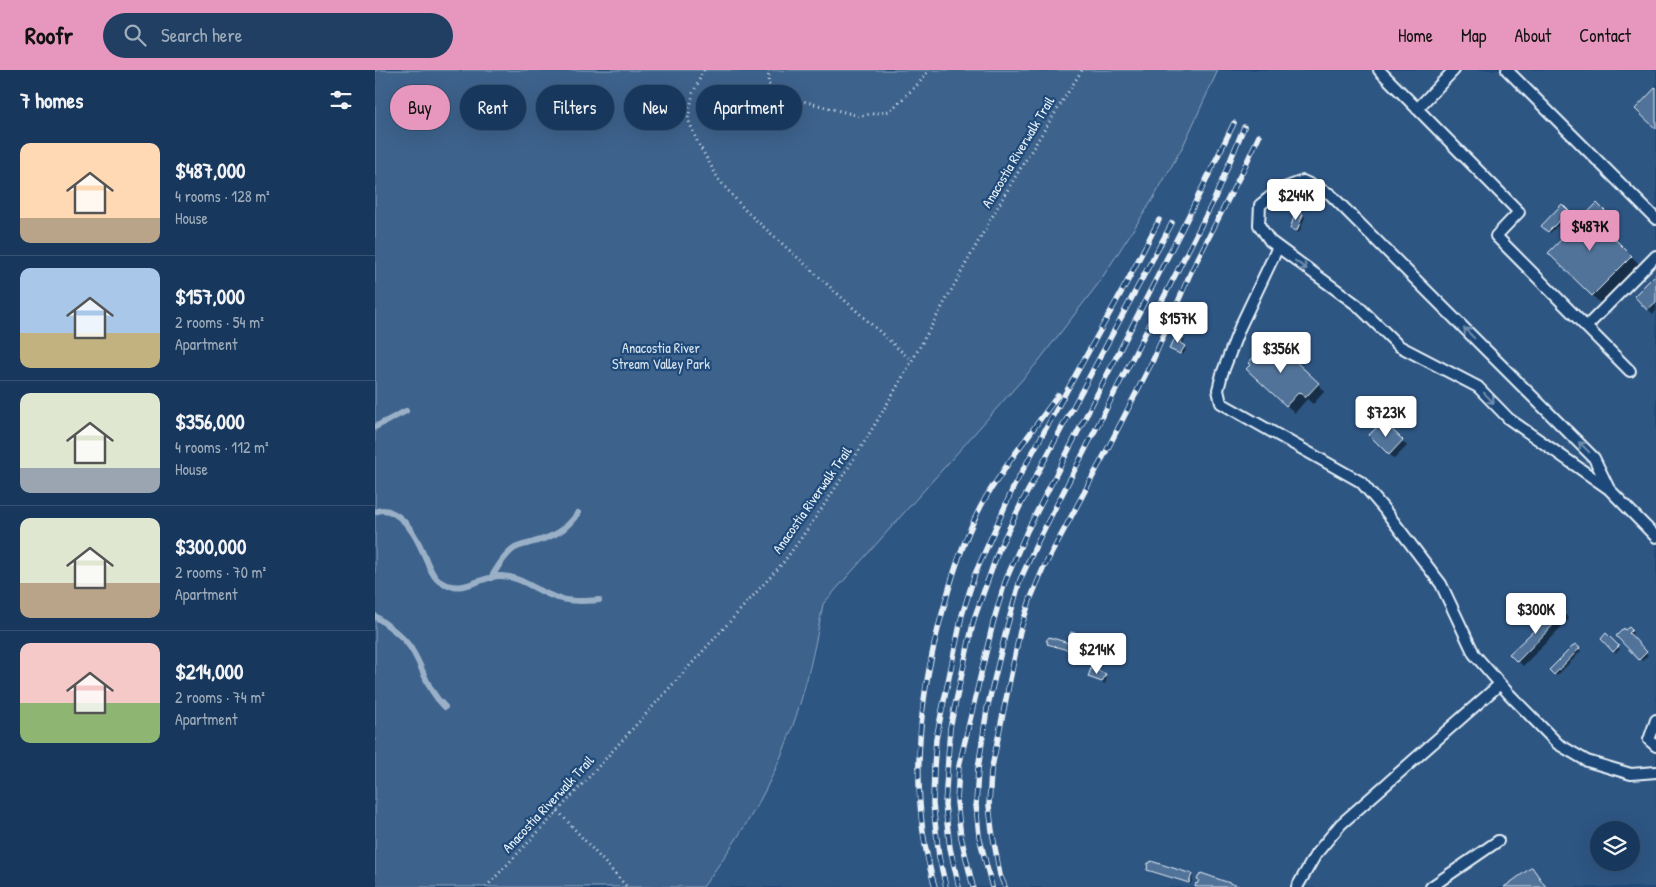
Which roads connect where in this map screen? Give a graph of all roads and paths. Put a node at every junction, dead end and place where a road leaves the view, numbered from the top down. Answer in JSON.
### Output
{"nodes":[{"id":1,"x":704,"y":70,"type":"edge"},
{"id":2,"x":769,"y":70,"type":"edge"},
{"id":3,"x":929,"y":70,"type":"edge"},
{"id":4,"x":1082,"y":70,"type":"edge"},
{"id":5,"x":1379,"y":70,"type":"edge"},
{"id":6,"x":1455,"y":70,"type":"edge"},
{"id":7,"x":1507,"y":70,"type":"edge"},
{"id":8,"x":1417,"y":109,"type":"junction"},
{"id":9,"x":1656,"y":219,"type":"edge"},
{"id":10,"x":1278,"y":248,"type":"junction"},
{"id":11,"x":1656,"y":256,"type":"edge"},
{"id":12,"x":1586,"y":327,"type":"junction"},
{"id":13,"x":912,"y":361,"type":"junction"},
{"id":14,"x":1630,"y":371,"type":"dead end"},
{"id":15,"x":1609,"y":489,"type":"junction"},
{"id":16,"x":1656,"y":537,"type":"edge"},
{"id":17,"x":1500,"y":684,"type":"junction"},
{"id":18,"x":1656,"y":720,"type":"edge"},
{"id":19,"x":1656,"y":746,"type":"edge"},
{"id":20,"x":1656,"y":772,"type":"edge"},
{"id":21,"x":558,"y":811,"type":"junction"},
{"id":22,"x":1498,"y":841,"type":"dead end"},
{"id":23,"x":487,"y":887,"type":"edge"},
{"id":24,"x":627,"y":887,"type":"edge"},
{"id":25,"x":1297,"y":887,"type":"edge"},
{"id":26,"x":1431,"y":887,"type":"edge"}],
"edges":[{"from":1,"to":13,"type":"path"},
{"from":2,"to":3,"type":"path"},
{"from":4,"to":13,"type":"path","name":"Anacostia Riverwalk Trail"},
{"from":5,"to":8,"type":"lane"},
{"from":6,"to":8,"type":"lane"},
{"from":7,"to":9,"type":"lane"},
{"from":8,"to":12,"type":"lane"},
{"from":10,"to":15,"type":"lane","one_way":true},
{"from":15,"to":10,"type":"lane","one_way":true},
{"from":10,"to":17,"type":"lane"},
{"from":11,"to":12,"type":"lane"},
{"from":12,"to":14,"type":"lane"},
{"from":13,"to":21,"type":"path","name":"Anacostia Riverwalk Trail"},
{"from":15,"to":16,"type":"lane"},
{"from":17,"to":20,"type":"lane"},
{"from":17,"to":25,"type":"lane"},
{"from":18,"to":19,"type":"lane"},
{"from":21,"to":23,"type":"path","name":"Anacostia Riverwalk Trail"},
{"from":21,"to":24,"type":"path"},
{"from":22,"to":26,"type":"lane"}]}
